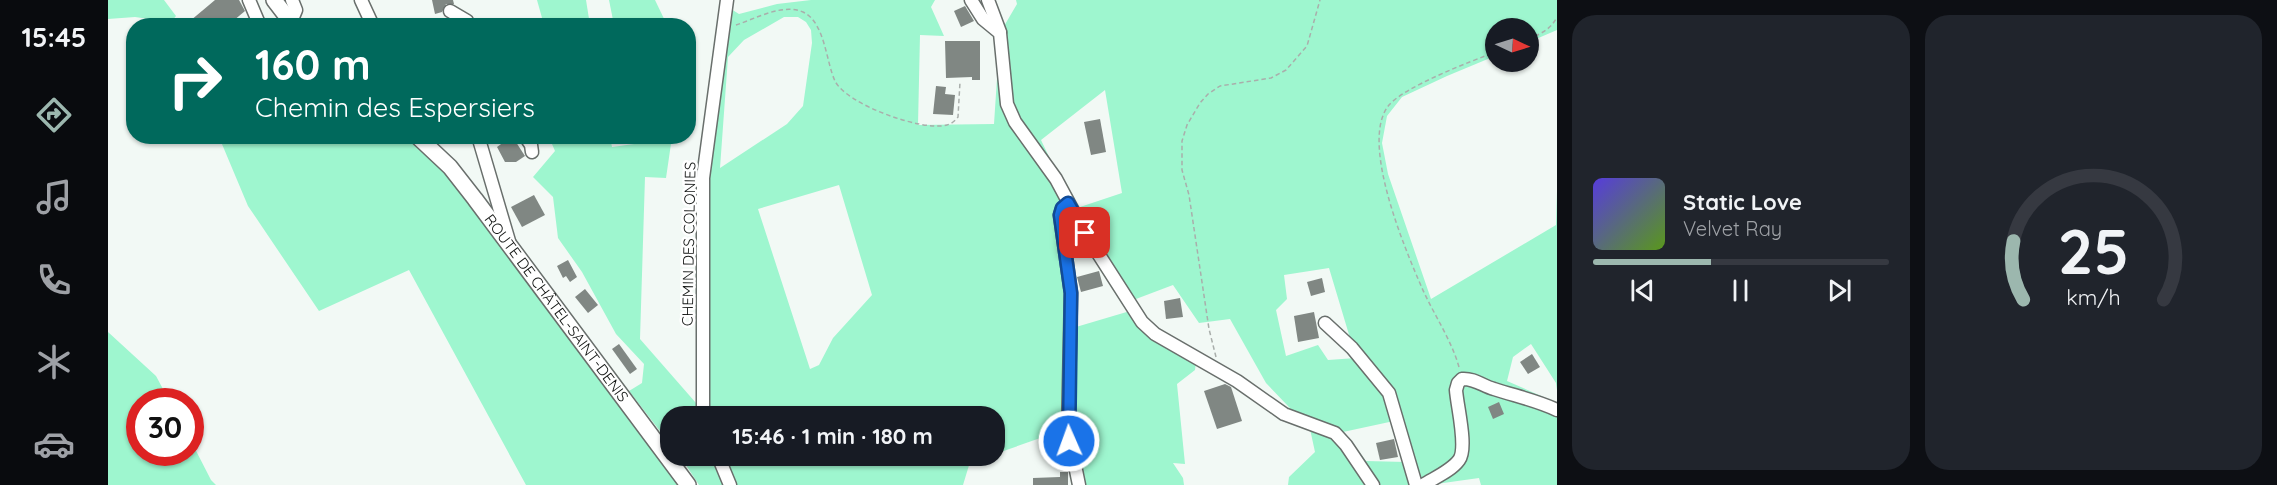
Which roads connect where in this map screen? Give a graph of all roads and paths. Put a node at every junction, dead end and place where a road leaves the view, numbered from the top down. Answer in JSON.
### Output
{"nodes":[{"id":1,"x":249,"y":0,"type":"edge"},
{"id":2,"x":274,"y":0,"type":"edge"},
{"id":3,"x":292,"y":0,"type":"edge"},
{"id":4,"x":361,"y":0,"type":"edge"},
{"id":5,"x":727,"y":0,"type":"edge"},
{"id":6,"x":970,"y":0,"type":"edge"},
{"id":7,"x":988,"y":0,"type":"edge"},
{"id":8,"x":1320,"y":0,"type":"edge"},
{"id":9,"x":450,"y":11,"type":"dead end"},
{"id":10,"x":1557,"y":17,"type":"edge"},
{"id":11,"x":257,"y":18,"type":"edge"},
{"id":12,"x":288,"y":18,"type":"edge"},
{"id":13,"x":294,"y":18,"type":"edge"},
{"id":14,"x":369,"y":18,"type":"edge"},
{"id":15,"x":460,"y":18,"type":"edge"},
{"id":16,"x":723,"y":27,"type":"junction"},
{"id":17,"x":1000,"y":33,"type":"junction"},
{"id":18,"x":1539,"y":34,"type":"edge"},
{"id":19,"x":1485,"y":57,"type":"edge"},
{"id":20,"x":960,"y":82,"type":"dead end"},
{"id":21,"x":428,"y":144,"type":"edge"},
{"id":22,"x":480,"y":144,"type":"edge"},
{"id":23,"x":530,"y":144,"type":"edge"},
{"id":24,"x":532,"y":152,"type":"dead end"},
{"id":25,"x":1068,"y":203,"type":"junction"},
{"id":26,"x":510,"y":245,"type":"junction"},
{"id":27,"x":1325,"y":323,"type":"dead end"},
{"id":28,"x":1218,"y":370,"type":"junction"},
{"id":29,"x":1461,"y":380,"type":"junction"},
{"id":30,"x":702,"y":406,"type":"edge"},
{"id":31,"x":1557,"y":410,"type":"edge"},
{"id":32,"x":722,"y":466,"type":"edge"},
{"id":33,"x":688,"y":485,"type":"edge"},
{"id":34,"x":730,"y":485,"type":"edge"},
{"id":35,"x":1078,"y":485,"type":"edge"},
{"id":36,"x":1373,"y":485,"type":"edge"},
{"id":37,"x":1416,"y":485,"type":"edge"},
{"id":38,"x":1423,"y":485,"type":"edge"}],
"edges":[{"from":1,"to":11,"type":"street"},
{"from":2,"to":12,"type":"main road"},
{"from":3,"to":13,"type":"street"},
{"from":4,"to":14,"type":"street"},
{"from":5,"to":16,"type":"street","name":"CHEMIN DES COLONIES"},
{"from":6,"to":17,"type":"street"},
{"from":7,"to":17,"type":"street"},
{"from":8,"to":28,"type":"path"},
{"from":9,"to":15,"type":"street"},
{"from":10,"to":18,"type":"path"},
{"from":16,"to":20,"type":"path"},
{"from":16,"to":30,"type":"street","name":"CHEMIN DES COLONIES"},
{"from":17,"to":25,"type":"street"},
{"from":19,"to":29,"type":"path"},
{"from":21,"to":26,"type":"main road","name":"ROUTE DE CHÂTEL-SAINT-DENIS"},
{"from":22,"to":26,"type":"street"},
{"from":23,"to":24,"type":"street"},
{"from":25,"to":28,"type":"street"},
{"from":25,"to":35,"type":"street"},
{"from":26,"to":33,"type":"main road","name":"ROUTE DE CHÂTEL-SAINT-DENIS"},
{"from":27,"to":37,"type":"street"},
{"from":28,"to":36,"type":"street"},
{"from":29,"to":31,"type":"street"},
{"from":29,"to":38,"type":"street"},
{"from":32,"to":34,"type":"street"}]}
